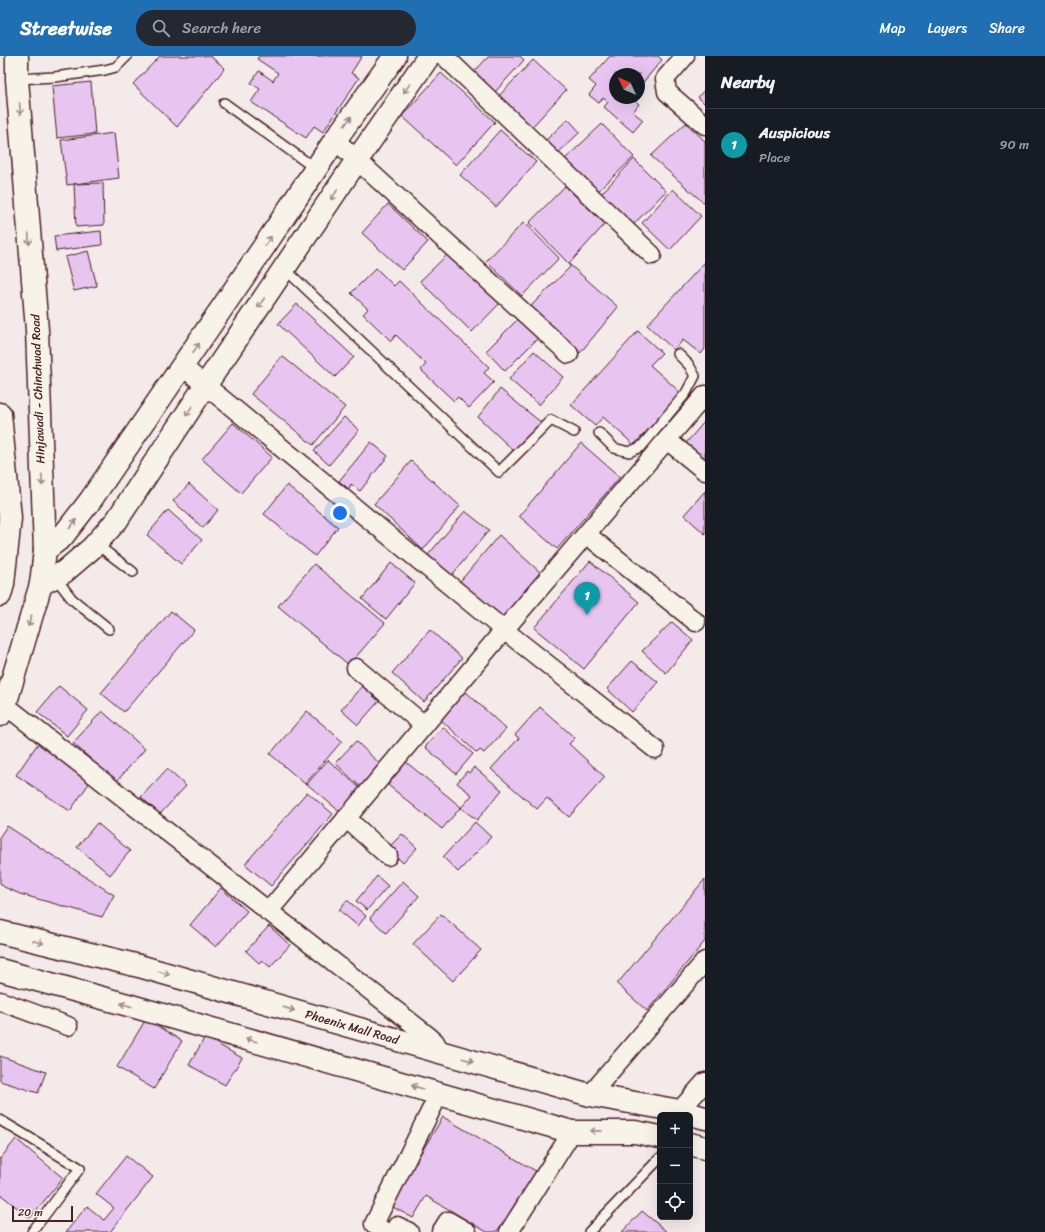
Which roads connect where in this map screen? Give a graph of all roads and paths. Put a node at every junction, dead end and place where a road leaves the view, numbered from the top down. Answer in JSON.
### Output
{"nodes":[{"id":1,"x":17,"y":56,"type":"edge"},
{"id":2,"x":127,"y":56,"type":"edge"},
{"id":3,"x":395,"y":56,"type":"edge"},
{"id":4,"x":429,"y":56,"type":"edge"},
{"id":5,"x":444,"y":56,"type":"edge"},
{"id":6,"x":685,"y":56,"type":"edge"},
{"id":7,"x":17,"y":79,"type":"junction"},
{"id":8,"x":224,"y":103,"type":"dead end"},
{"id":9,"x":705,"y":125,"type":"edge"},
{"id":10,"x":335,"y":140,"type":"junction"},
{"id":11,"x":357,"y":160,"type":"junction"},
{"id":12,"x":316,"y":169,"type":"junction"},
{"id":13,"x":652,"y":255,"type":"dead end"},
{"id":14,"x":285,"y":268,"type":"junction"},
{"id":15,"x":568,"y":354,"type":"dead end"},
{"id":16,"x":678,"y":354,"type":"dead end"},
{"id":17,"x":182,"y":367,"type":"junction"},
{"id":18,"x":205,"y":386,"type":"junction"},
{"id":19,"x":705,"y":395,"type":"edge"},
{"id":20,"x":0,"y":414,"type":"edge"},
{"id":21,"x":574,"y":432,"type":"dead end"},
{"id":22,"x":599,"y":433,"type":"dead end"},
{"id":23,"x":665,"y":434,"type":"junction"},
{"id":24,"x":1,"y":440,"type":"edge"},
{"id":25,"x":705,"y":471,"type":"edge"},
{"id":26,"x":586,"y":534,"type":"junction"},
{"id":27,"x":96,"y":544,"type":"junction"},
{"id":28,"x":45,"y":550,"type":"junction"},
{"id":29,"x":133,"y":572,"type":"dead end"},
{"id":30,"x":48,"y":580,"type":"junction"},
{"id":31,"x":0,"y":595,"type":"edge"},
{"id":32,"x":696,"y":622,"type":"dead end"},
{"id":33,"x":109,"y":628,"type":"dead end"},
{"id":34,"x":504,"y":630,"type":"junction"},
{"id":35,"x":356,"y":668,"type":"dead end"},
{"id":36,"x":2,"y":710,"type":"edge"},
{"id":37,"x":424,"y":725,"type":"junction"},
{"id":38,"x":655,"y":749,"type":"dead end"},
{"id":39,"x":346,"y":818,"type":"junction"},
{"id":40,"x":388,"y":856,"type":"dead end"},
{"id":41,"x":268,"y":912,"type":"junction"},
{"id":42,"x":0,"y":932,"type":"edge"},
{"id":43,"x":705,"y":961,"type":"edge"},
{"id":44,"x":0,"y":970,"type":"edge"},
{"id":45,"x":0,"y":1001,"type":"edge"},
{"id":46,"x":68,"y":1026,"type":"dead end"},
{"id":47,"x":440,"y":1052,"type":"junction"},
{"id":48,"x":705,"y":1082,"type":"edge"},
{"id":49,"x":439,"y":1094,"type":"junction"},
{"id":50,"x":590,"y":1094,"type":"junction"},
{"id":51,"x":673,"y":1112,"type":"edge"},
{"id":52,"x":679,"y":1112,"type":"edge"},
{"id":53,"x":693,"y":1116,"type":"edge"},
{"id":54,"x":705,"y":1118,"type":"edge"},
{"id":55,"x":0,"y":1120,"type":"edge"},
{"id":56,"x":572,"y":1132,"type":"junction"},
{"id":57,"x":657,"y":1135,"type":"edge"},
{"id":58,"x":693,"y":1145,"type":"edge"},
{"id":59,"x":705,"y":1148,"type":"edge"},
{"id":60,"x":657,"y":1161,"type":"edge"},
{"id":61,"x":397,"y":1230,"type":"edge"},
{"id":62,"x":32,"y":1232,"type":"edge"},
{"id":63,"x":441,"y":1232,"type":"edge"},
{"id":64,"x":467,"y":1232,"type":"edge"},
{"id":65,"x":509,"y":1232,"type":"edge"},
{"id":66,"x":589,"y":1232,"type":"edge"}],
"edges":[{"from":1,"to":7,"type":"street","name":"Hinjawadi - Chinchwad Road"},
{"from":2,"to":7,"type":"lane"},
{"from":10,"to":3,"type":"street","one_way":true},
{"from":4,"to":11,"type":"street","one_way":true},
{"from":5,"to":13,"type":"street"},
{"from":6,"to":9,"type":"street"},
{"from":7,"to":28,"type":"street","name":"Hinjawadi - Chinchwad Road","one_way":true},
{"from":8,"to":12,"type":"lane"},
{"from":10,"to":11,"type":"street"},
{"from":10,"to":12,"type":"street"},
{"from":11,"to":14,"type":"street","one_way":true},
{"from":11,"to":15,"type":"street"},
{"from":17,"to":12,"type":"street","one_way":true},
{"from":14,"to":18,"type":"street","one_way":true},
{"from":14,"to":21,"type":"lane"},
{"from":16,"to":23,"type":"lane"},
{"from":17,"to":18,"type":"street"},
{"from":28,"to":17,"type":"street","one_way":true},
{"from":18,"to":27,"type":"street","one_way":true},
{"from":18,"to":34,"type":"street"},
{"from":19,"to":23,"type":"street"},
{"from":20,"to":24,"type":"street"},
{"from":22,"to":23,"type":"lane"},
{"from":23,"to":25,"type":"street"},
{"from":23,"to":26,"type":"street"},
{"from":24,"to":31,"type":"street"},
{"from":26,"to":32,"type":"street"},
{"from":26,"to":34,"type":"street"},
{"from":27,"to":29,"type":"lane"},
{"from":27,"to":30,"type":"street"},
{"from":28,"to":30,"type":"street","name":"Hinjawadi - Chinchwad Road"},
{"from":30,"to":33,"type":"lane"},
{"from":30,"to":36,"type":"street","name":"Hinjawadi - Chinchwad Road","one_way":true},
{"from":34,"to":37,"type":"street"},
{"from":34,"to":38,"type":"street"},
{"from":35,"to":37,"type":"street"},
{"from":36,"to":41,"type":"street"},
{"from":37,"to":39,"type":"street"},
{"from":39,"to":40,"type":"street"},
{"from":39,"to":41,"type":"street"},
{"from":41,"to":47,"type":"street"},
{"from":42,"to":47,"type":"street","name":"Phoenix Mall Road","one_way":true},
{"from":43,"to":50,"type":"street"},
{"from":49,"to":44,"type":"street","one_way":true},
{"from":45,"to":46,"type":"street"},
{"from":47,"to":50,"type":"street","name":"Phoenix Mall Road","one_way":true},
{"from":48,"to":52,"type":"street"},
{"from":49,"to":56,"type":"street"},
{"from":49,"to":61,"type":"street"},
{"from":50,"to":51,"type":"street","name":"Phoenix Mall Road"},
{"from":53,"to":54,"type":"street","name":"Phoenix Mall Road"},
{"from":55,"to":62,"type":"lane"},
{"from":57,"to":56,"type":"street","one_way":true},
{"from":56,"to":65,"type":"street"},
{"from":58,"to":59,"type":"street"},
{"from":60,"to":66,"type":"lane"},
{"from":63,"to":64,"type":"street"}]}
